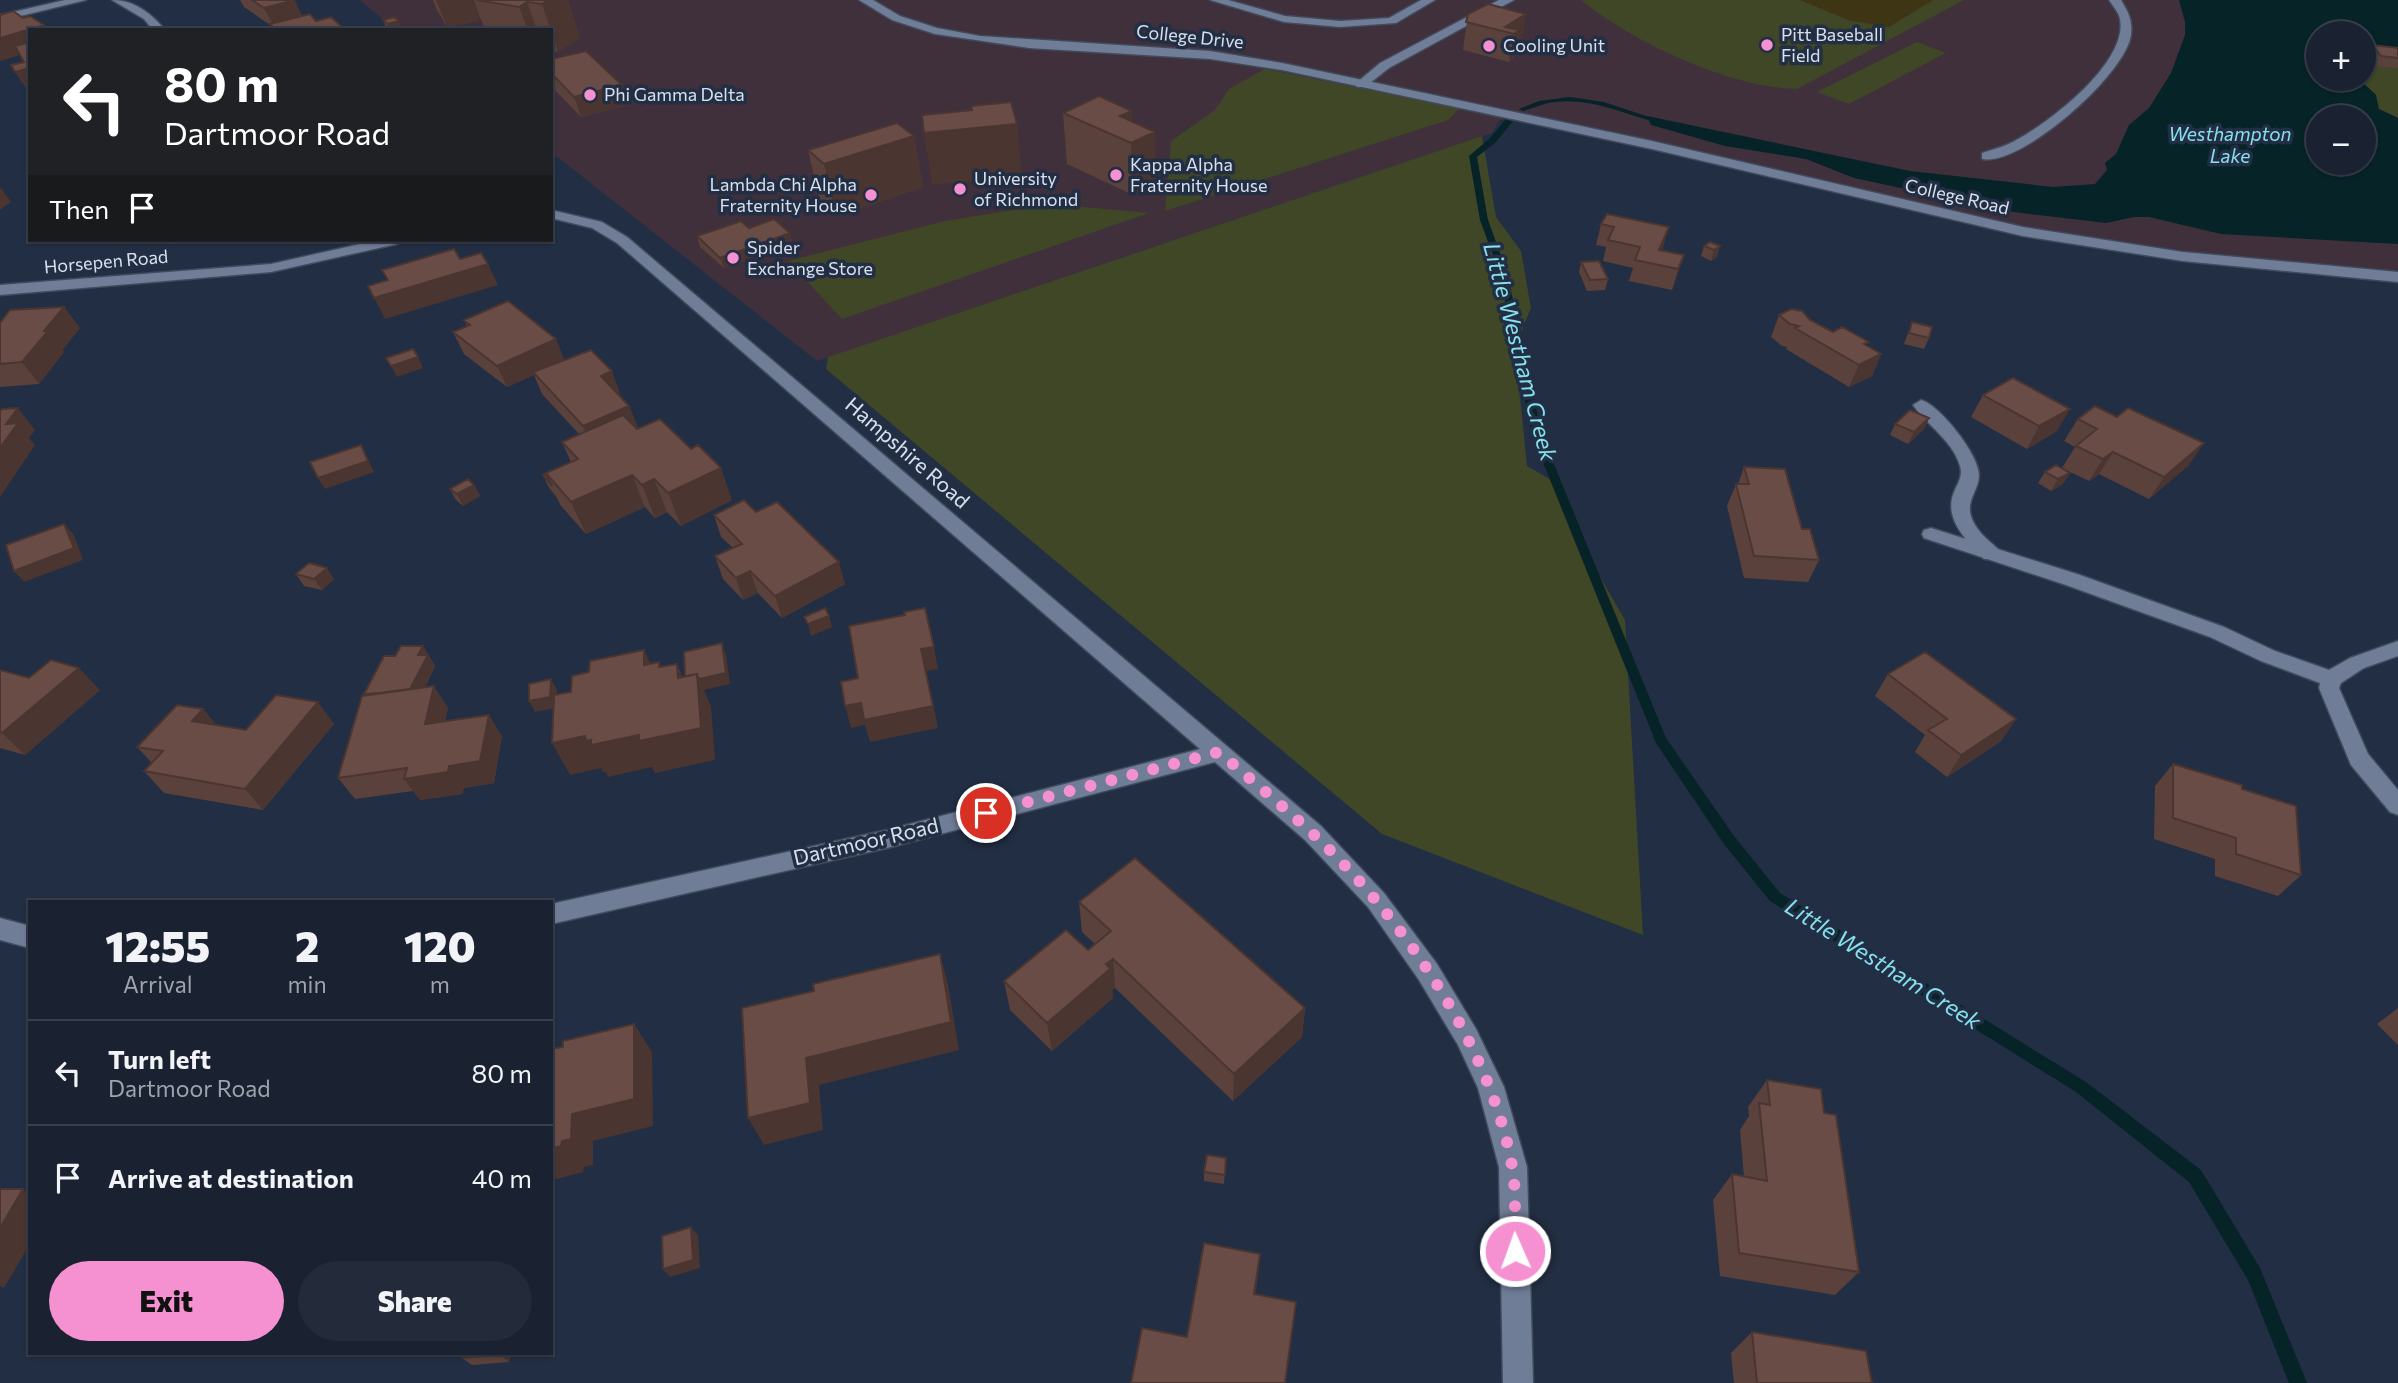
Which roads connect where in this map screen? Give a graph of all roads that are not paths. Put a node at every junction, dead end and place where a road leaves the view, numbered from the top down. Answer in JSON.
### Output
{"nodes":[{"id":1,"x":80,"y":0,"type":"edge"},
{"id":2,"x":118,"y":0,"type":"edge"},
{"id":3,"x":865,"y":0,"type":"edge"},
{"id":4,"x":1216,"y":0,"type":"edge"},
{"id":5,"x":1429,"y":0,"type":"edge"},
{"id":6,"x":1508,"y":0,"type":"edge"},
{"id":7,"x":2115,"y":0,"type":"edge"},
{"id":8,"x":0,"y":18,"type":"edge"},
{"id":9,"x":157,"y":28,"type":"edge"},
{"id":10,"x":1361,"y":84,"type":"junction"},
{"id":11,"x":1515,"y":115,"type":"joint"},
{"id":12,"x":1987,"y":156,"type":"dead end"},
{"id":13,"x":553,"y":214,"type":"edge"},
{"id":14,"x":380,"y":242,"type":"edge"},
{"id":15,"x":336,"y":247,"type":"edge"},
{"id":16,"x":2398,"y":277,"type":"edge"},
{"id":17,"x":0,"y":290,"type":"edge"},
{"id":18,"x":1921,"y":405,"type":"dead end"},
{"id":19,"x":1931,"y":534,"type":"dead end"},
{"id":20,"x":1991,"y":554,"type":"junction"},
{"id":21,"x":2398,"y":648,"type":"edge"},
{"id":22,"x":2330,"y":679,"type":"junction"},
{"id":23,"x":1219,"y":752,"type":"junction"},
{"id":24,"x":2398,"y":806,"type":"edge"},
{"id":25,"x":553,"y":914,"type":"edge"},
{"id":26,"x":0,"y":929,"type":"edge"},
{"id":27,"x":28,"y":936,"type":"edge"},
{"id":28,"x":1518,"y":1383,"type":"edge"}],
"edges":[{"from":1,"to":8,"type":"street"},
{"from":2,"to":9,"type":"street"},
{"from":3,"to":10,"type":"street","name":"College Drive"},
{"from":4,"to":5,"type":"street"},
{"from":6,"to":10,"type":"street"},
{"from":7,"to":12,"type":"street"},
{"from":10,"to":11,"type":"street","name":"College Drive"},
{"from":11,"to":16,"type":"street","name":"College Road"},
{"from":13,"to":23,"type":"street","name":"Hampshire Road"},
{"from":14,"to":15,"type":"street"},
{"from":15,"to":17,"type":"street","name":"Horsepen Road"},
{"from":18,"to":20,"type":"street"},
{"from":19,"to":20,"type":"street"},
{"from":20,"to":22,"type":"street"},
{"from":21,"to":22,"type":"street"},
{"from":22,"to":24,"type":"street"},
{"from":23,"to":25,"type":"street","name":"Dartmoor Road"},
{"from":23,"to":28,"type":"street","name":"Hampshire Road"},
{"from":26,"to":27,"type":"street"}]}
